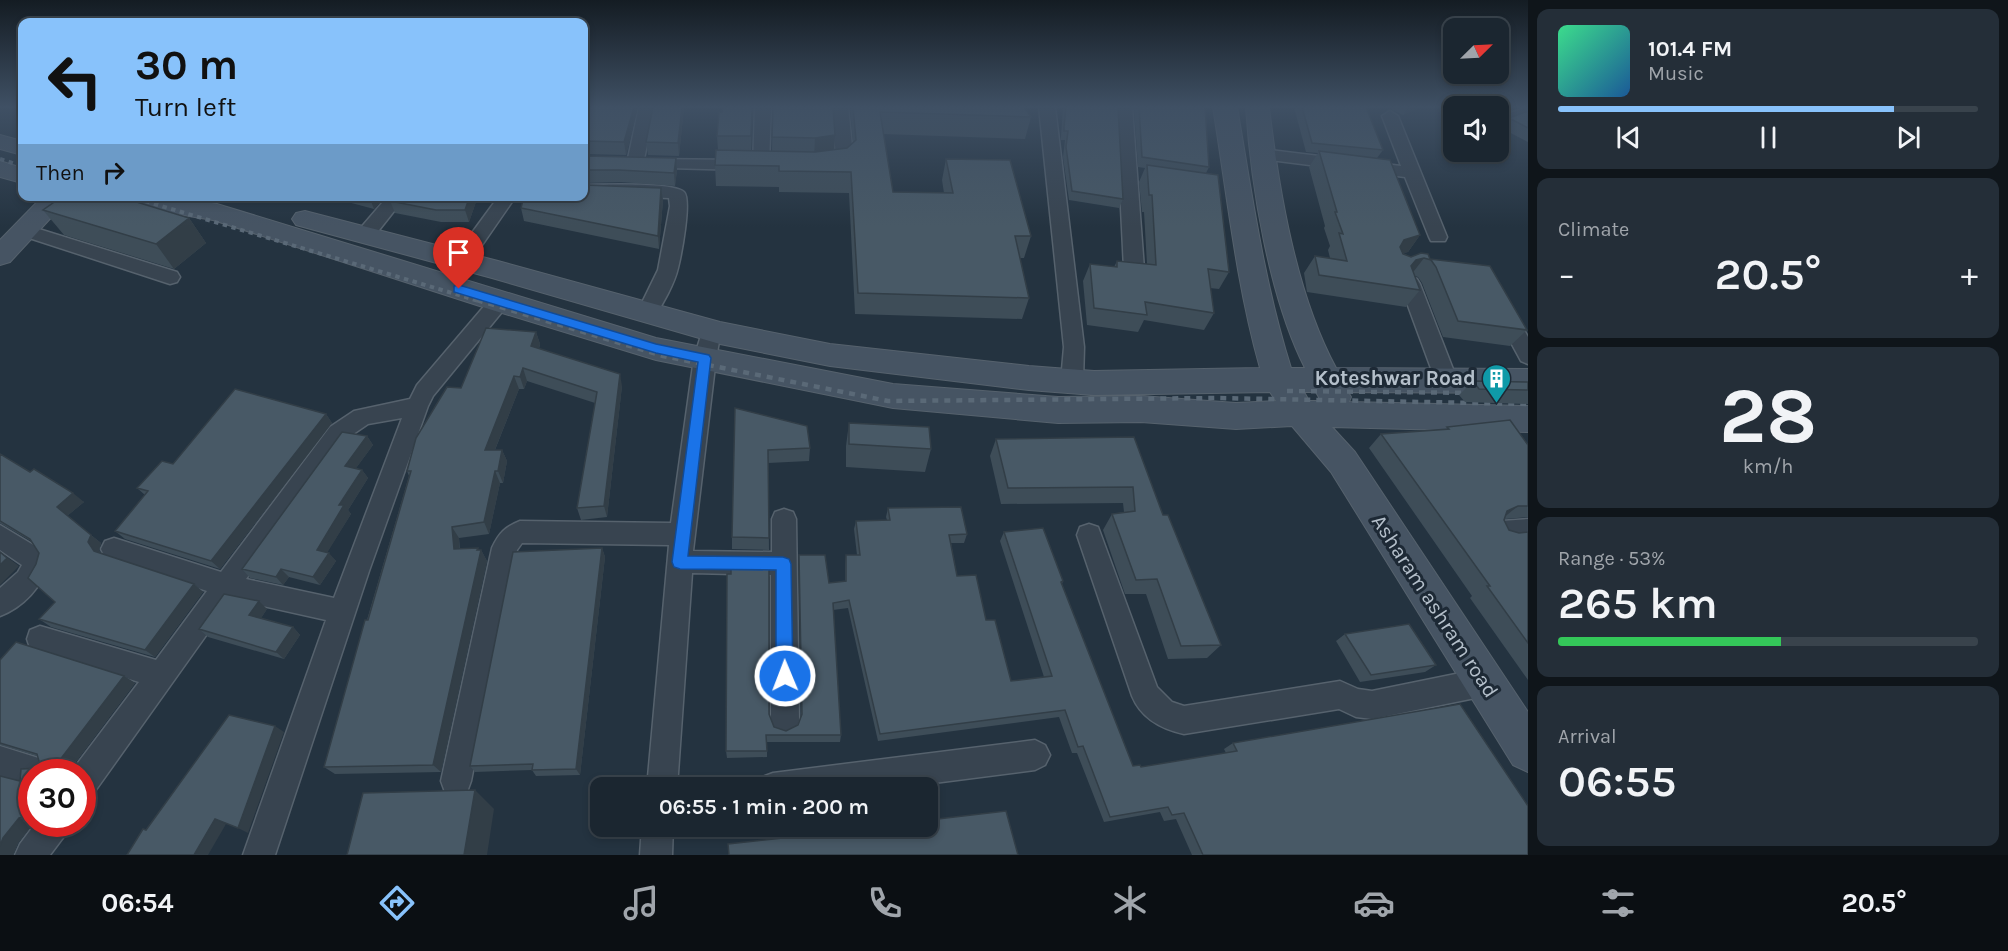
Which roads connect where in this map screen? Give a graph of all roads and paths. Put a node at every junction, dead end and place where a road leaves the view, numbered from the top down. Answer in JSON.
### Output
{"nodes":[{"id":1,"x":638,"y":147,"type":"edge"},
{"id":2,"x":762,"y":147,"type":"edge"},
{"id":3,"x":844,"y":147,"type":"edge"},
{"id":4,"x":1051,"y":147,"type":"edge"},
{"id":5,"x":1130,"y":147,"type":"edge"},
{"id":6,"x":1227,"y":147,"type":"edge"},
{"id":7,"x":1261,"y":147,"type":"edge"},
{"id":8,"x":1401,"y":147,"type":"edge"},
{"id":9,"x":1262,"y":154,"type":"junction"},
{"id":10,"x":615,"y":162,"type":"edge"},
{"id":11,"x":635,"y":163,"type":"junction"},
{"id":12,"x":761,"y":165,"type":"junction"},
{"id":13,"x":782,"y":166,"type":"edge"},
{"id":14,"x":814,"y":166,"type":"edge"},
{"id":15,"x":0,"y":168,"type":"edge"},
{"id":16,"x":1410,"y":172,"type":"junction"},
{"id":17,"x":18,"y":175,"type":"edge"},
{"id":18,"x":588,"y":190,"type":"edge"},
{"id":19,"x":49,"y":201,"type":"edge"},
{"id":20,"x":146,"y":201,"type":"edge"},
{"id":21,"x":238,"y":201,"type":"edge"},
{"id":22,"x":394,"y":201,"type":"edge"},
{"id":23,"x":504,"y":201,"type":"edge"},
{"id":24,"x":26,"y":231,"type":"junction"},
{"id":25,"x":365,"y":235,"type":"junction"},
{"id":26,"x":1438,"y":237,"type":"dead end"},
{"id":27,"x":0,"y":256,"type":"edge"},
{"id":28,"x":462,"y":260,"type":"junction"},
{"id":29,"x":1134,"y":269,"type":"edge"},
{"id":30,"x":170,"y":278,"type":"dead end"},
{"id":31,"x":1410,"y":284,"type":"edge"},
{"id":32,"x":1497,"y":299,"type":"edge"},
{"id":33,"x":499,"y":302,"type":"junction"},
{"id":34,"x":647,"y":313,"type":"junction"},
{"id":35,"x":708,"y":345,"type":"junction"},
{"id":36,"x":1528,"y":356,"type":"edge"},
{"id":37,"x":1279,"y":380,"type":"junction"},
{"id":38,"x":1072,"y":381,"type":"junction"},
{"id":39,"x":1327,"y":381,"type":"junction"},
{"id":40,"x":1528,"y":381,"type":"edge"},
{"id":41,"x":1447,"y":382,"type":"junction"},
{"id":42,"x":1030,"y":393,"type":"junction"},
{"id":43,"x":417,"y":406,"type":"junction"},
{"id":44,"x":1300,"y":413,"type":"junction"},
{"id":45,"x":1344,"y":416,"type":"junction"},
{"id":46,"x":1513,"y":426,"type":"edge"},
{"id":47,"x":1343,"y":462,"type":"junction"},
{"id":48,"x":784,"y":519,"type":"dead end"},
{"id":49,"x":1528,"y":530,"type":"edge"},
{"id":50,"x":1502,"y":532,"type":"edge"},
{"id":51,"x":682,"y":534,"type":"junction"},
{"id":52,"x":0,"y":536,"type":"edge"},
{"id":53,"x":1089,"y":536,"type":"dead end"},
{"id":54,"x":114,"y":549,"type":"dead end"},
{"id":55,"x":680,"y":562,"type":"junction"},
{"id":56,"x":783,"y":564,"type":"junction"},
{"id":57,"x":226,"y":586,"type":"junction"},
{"id":58,"x":0,"y":604,"type":"edge"},
{"id":59,"x":342,"y":612,"type":"junction"},
{"id":60,"x":40,"y":639,"type":"dead end"},
{"id":61,"x":162,"y":675,"type":"junction"},
{"id":62,"x":1485,"y":682,"type":"junction"},
{"id":63,"x":785,"y":721,"type":"dead end"},
{"id":64,"x":1528,"y":750,"type":"edge"},
{"id":65,"x":1035,"y":755,"type":"dead end"},
{"id":66,"x":0,"y":761,"type":"edge"},
{"id":67,"x":96,"y":764,"type":"edge"},
{"id":68,"x":18,"y":766,"type":"edge"},
{"id":69,"x":663,"y":777,"type":"edge"},
{"id":70,"x":860,"y":777,"type":"edge"},
{"id":71,"x":456,"y":781,"type":"dead end"},
{"id":72,"x":44,"y":837,"type":"edge"},
{"id":73,"x":657,"y":837,"type":"edge"},
{"id":74,"x":31,"y":855,"type":"edge"},
{"id":75,"x":259,"y":855,"type":"edge"},
{"id":76,"x":656,"y":855,"type":"edge"}],
"edges":[{"from":1,"to":11,"type":"street"},
{"from":2,"to":12,"type":"street"},
{"from":3,"to":14,"type":"street"},
{"from":4,"to":38,"type":"street"},
{"from":5,"to":29,"type":"street"},
{"from":6,"to":37,"type":"street","name":"Asharam ashram road"},
{"from":7,"to":9,"type":"street"},
{"from":8,"to":16,"type":"street"},
{"from":9,"to":16,"type":"street"},
{"from":9,"to":39,"type":"street"},
{"from":10,"to":11,"type":"street"},
{"from":11,"to":12,"type":"street"},
{"from":12,"to":13,"type":"street"},
{"from":15,"to":17,"type":"street"},
{"from":16,"to":26,"type":"street"},
{"from":18,"to":34,"type":"street"},
{"from":19,"to":24,"type":"street"},
{"from":20,"to":33,"type":"street"},
{"from":21,"to":25,"type":"street"},
{"from":22,"to":25,"type":"street"},
{"from":23,"to":28,"type":"street"},
{"from":24,"to":27,"type":"street"},
{"from":24,"to":30,"type":"street"},
{"from":25,"to":28,"type":"street"},
{"from":28,"to":34,"type":"street"},
{"from":31,"to":41,"type":"street"},
{"from":32,"to":36,"type":"street"},
{"from":33,"to":35,"type":"street"},
{"from":33,"to":43,"type":"street"},
{"from":34,"to":35,"type":"street"},
{"from":35,"to":42,"type":"street"},
{"from":35,"to":51,"type":"street"},
{"from":37,"to":38,"type":"street"},
{"from":37,"to":39,"type":"street"},
{"from":37,"to":44,"type":"street","name":"Asharam ashram road"},
{"from":38,"to":42,"type":"street"},
{"from":39,"to":41,"type":"street"},
{"from":39,"to":45,"type":"street"},
{"from":40,"to":41,"type":"street"},
{"from":42,"to":44,"type":"street"},
{"from":43,"to":57,"type":"street"},
{"from":43,"to":59,"type":"street"},
{"from":44,"to":45,"type":"street"},
{"from":44,"to":47,"type":"street","name":"Asharam ashram road"},
{"from":45,"to":46,"type":"street"},
{"from":45,"to":47,"type":"street"},
{"from":47,"to":62,"type":"street","name":"Asharam ashram road"},
{"from":48,"to":56,"type":"street"},
{"from":49,"to":50,"type":"street"},
{"from":51,"to":55,"type":"street"},
{"from":51,"to":71,"type":"street"},
{"from":52,"to":58,"type":"street"},
{"from":53,"to":62,"type":"street"},
{"from":54,"to":57,"type":"street"},
{"from":55,"to":56,"type":"street"},
{"from":55,"to":69,"type":"street"},
{"from":56,"to":63,"type":"street"},
{"from":57,"to":59,"type":"street"},
{"from":57,"to":61,"type":"street"},
{"from":59,"to":75,"type":"street"},
{"from":60,"to":61,"type":"street"},
{"from":61,"to":67,"type":"street"},
{"from":62,"to":64,"type":"street","name":"Asharam ashram road"},
{"from":65,"to":70,"type":"street"},
{"from":66,"to":68,"type":"street"},
{"from":72,"to":74,"type":"street"},
{"from":73,"to":76,"type":"street"}]}
